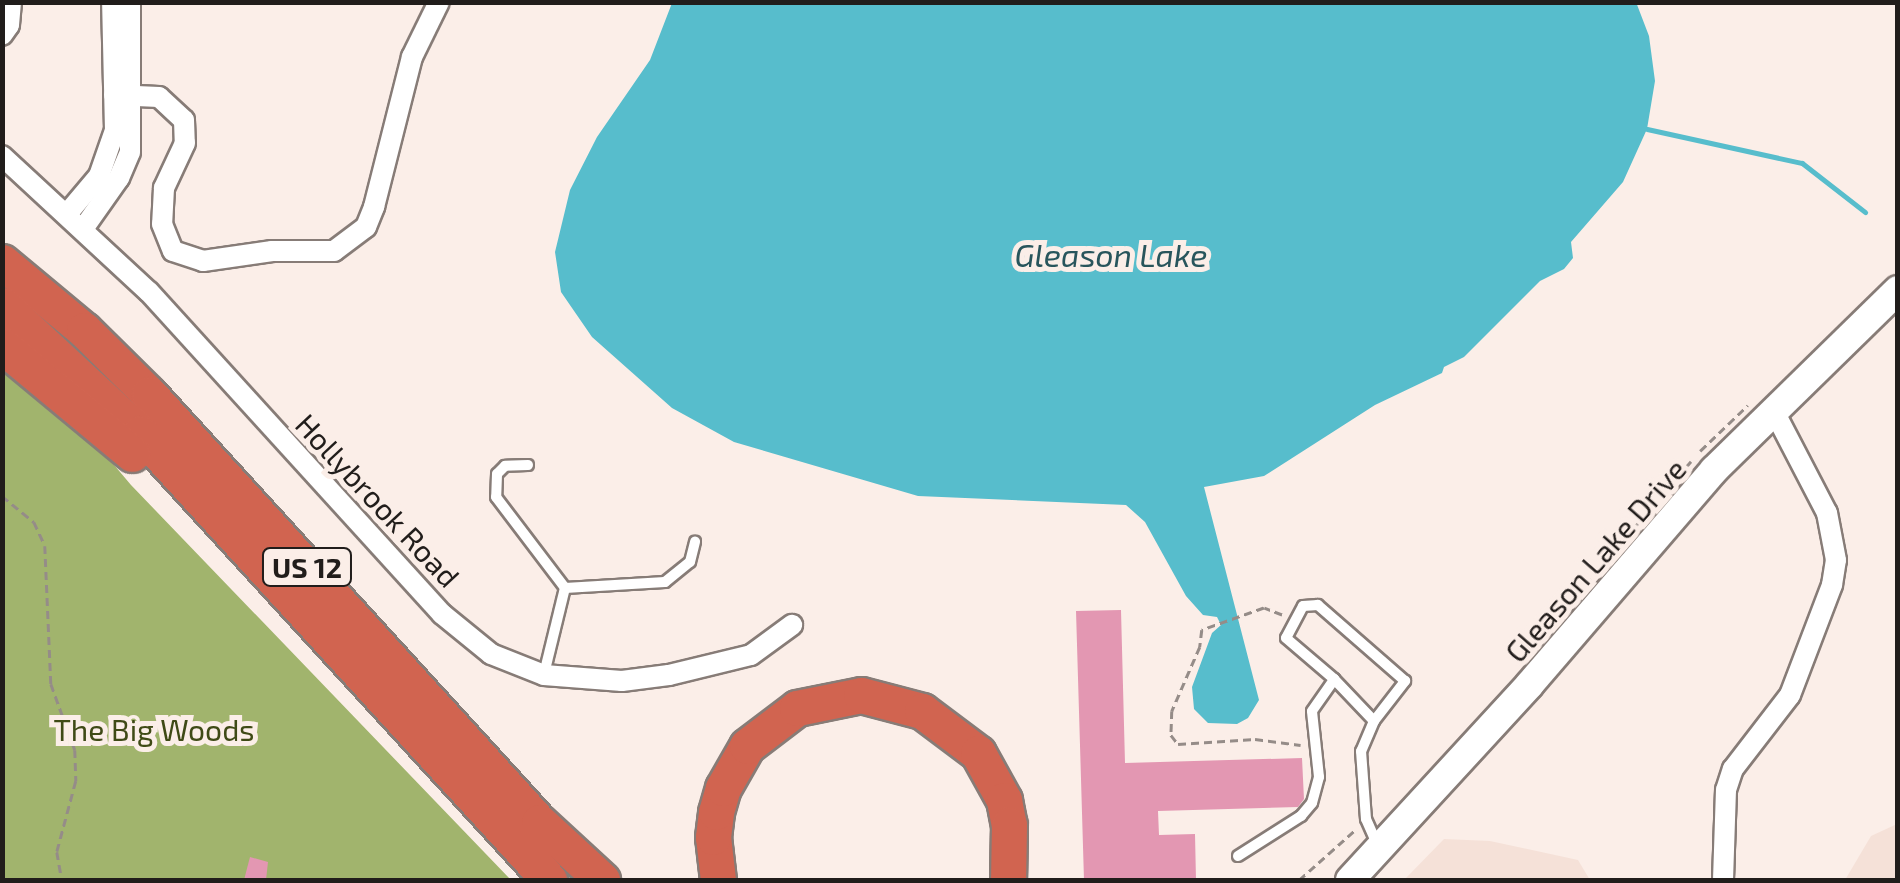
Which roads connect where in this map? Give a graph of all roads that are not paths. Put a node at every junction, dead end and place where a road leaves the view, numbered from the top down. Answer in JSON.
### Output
{"nodes":[{"id":1,"x":11,"y":2,"type":"edge"},
{"id":2,"x":112,"y":2,"type":"edge"},
{"id":3,"x":130,"y":2,"type":"edge"},
{"id":4,"x":438,"y":2,"type":"edge"},
{"id":5,"x":2,"y":34,"type":"edge"},
{"id":6,"x":124,"y":94,"type":"junction"},
{"id":7,"x":2,"y":156,"type":"edge"},
{"id":8,"x":75,"y":222,"type":"junction"},
{"id":9,"x":2,"y":262,"type":"edge"},
{"id":10,"x":1898,"y":290,"type":"edge"},
{"id":11,"x":2,"y":304,"type":"edge"},
{"id":12,"x":2,"y":346,"type":"edge"},
{"id":13,"x":1774,"y":411,"type":"junction"},
{"id":14,"x":528,"y":465,"type":"dead end"},
{"id":15,"x":217,"y":518,"type":"junction"},
{"id":16,"x":695,"y":542,"type":"dead end"},
{"id":17,"x":565,"y":588,"type":"junction"},
{"id":18,"x":792,"y":625,"type":"dead end"},
{"id":19,"x":544,"y":675,"type":"junction"},
{"id":20,"x":1334,"y":679,"type":"junction"},
{"id":21,"x":1374,"y":721,"type":"junction"},
{"id":22,"x":1380,"y":850,"type":"junction"},
{"id":23,"x":1238,"y":856,"type":"dead end"},
{"id":24,"x":549,"y":880,"type":"edge"},
{"id":25,"x":602,"y":880,"type":"edge"},
{"id":26,"x":718,"y":880,"type":"edge"},
{"id":27,"x":1008,"y":880,"type":"edge"},
{"id":28,"x":1350,"y":880,"type":"edge"},
{"id":29,"x":1723,"y":880,"type":"edge"}],
"edges":[{"from":1,"to":5,"type":"street"},
{"from":2,"to":6,"type":"street"},
{"from":3,"to":6,"type":"street"},
{"from":4,"to":6,"type":"street"},
{"from":6,"to":8,"type":"street"},
{"from":7,"to":8,"type":"street","name":"Hollybrook Road"},
{"from":8,"to":19,"type":"street","name":"Hollybrook Road"},
{"from":9,"to":25,"type":"highway","number":"US 12"},
{"from":10,"to":13,"type":"main road","name":"Gleason Lake Drive"},
{"from":11,"to":15,"type":"highway","number":"US 12"},
{"from":12,"to":15,"type":"highway"},
{"from":13,"to":22,"type":"main road","name":"Gleason Lake Drive"},
{"from":13,"to":29,"type":"street"},
{"from":14,"to":17,"type":"lane"},
{"from":15,"to":24,"type":"highway","number":"US 12"},
{"from":16,"to":17,"type":"lane"},
{"from":17,"to":19,"type":"lane"},
{"from":18,"to":19,"type":"street","name":"Hollybrook Road"},
{"from":20,"to":21,"type":"lane"},
{"from":20,"to":21,"type":"lane"},
{"from":20,"to":23,"type":"lane"},
{"from":21,"to":22,"type":"lane"},
{"from":22,"to":28,"type":"main road","name":"Gleason Lake Drive"},
{"from":26,"to":27,"type":"highway"}]}
